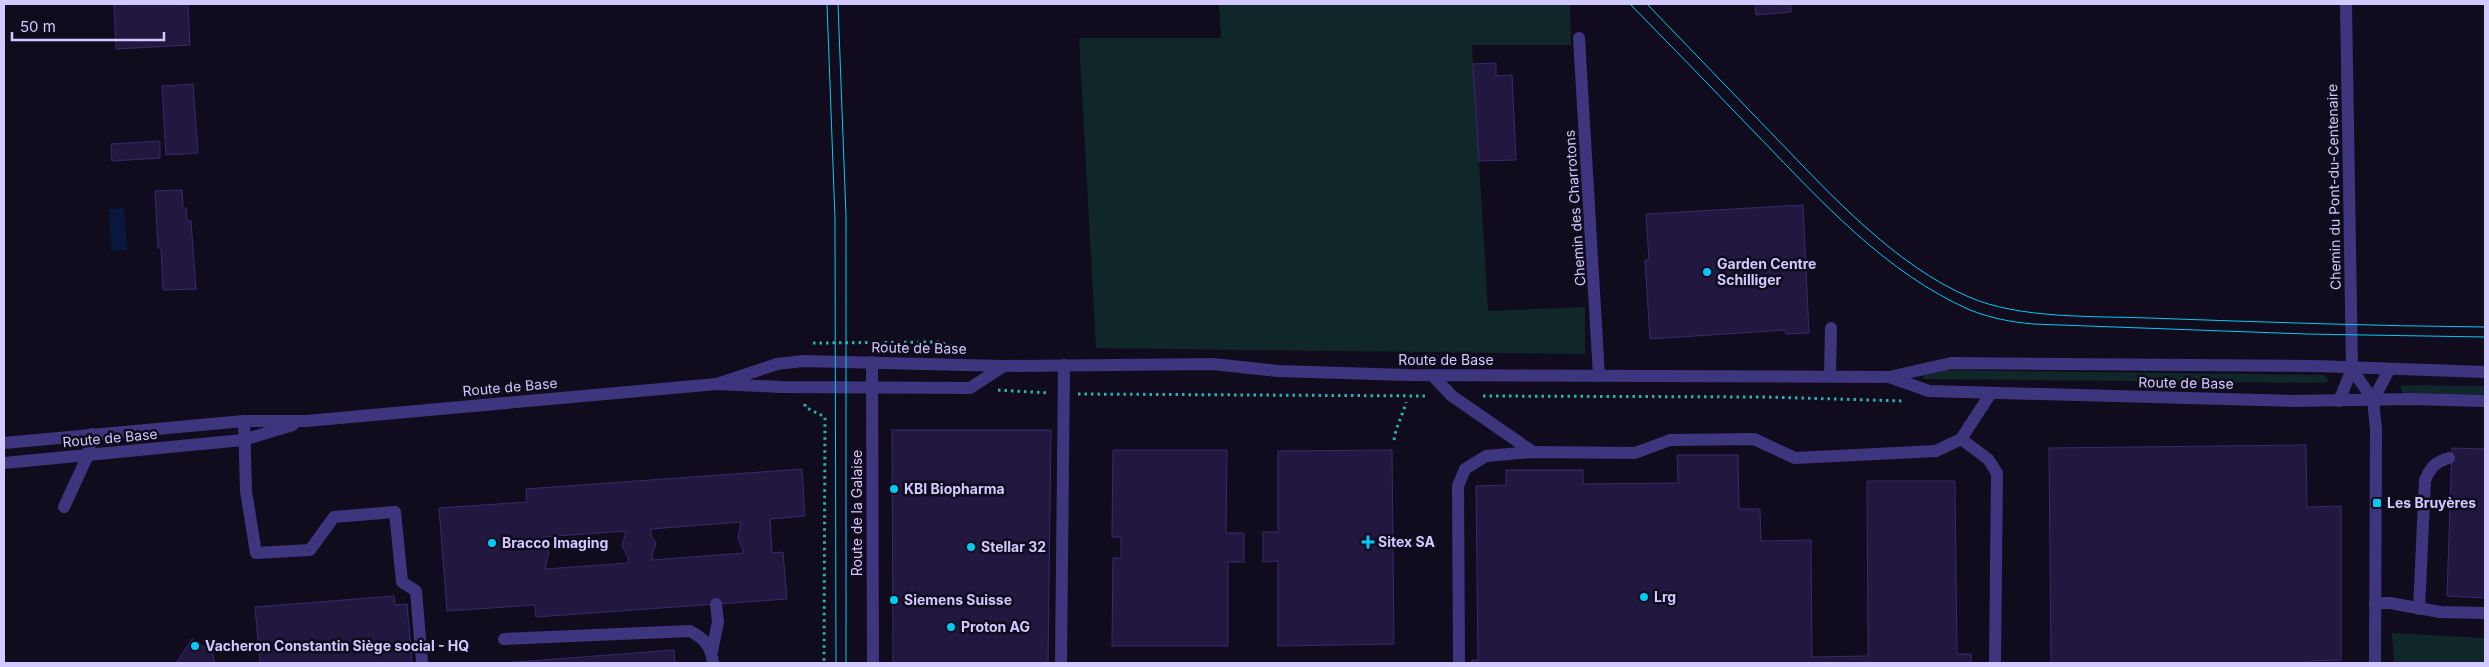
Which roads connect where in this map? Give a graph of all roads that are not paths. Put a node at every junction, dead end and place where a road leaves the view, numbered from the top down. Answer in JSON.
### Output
{"nodes":[{"id":1,"x":2346,"y":4,"type":"edge"},
{"id":2,"x":1580,"y":38,"type":"dead end"},
{"id":3,"x":1831,"y":328,"type":"dead end"},
{"id":4,"x":872,"y":362,"type":"junction"},
{"id":5,"x":1064,"y":365,"type":"junction"},
{"id":6,"x":1004,"y":366,"type":"junction"},
{"id":7,"x":2352,"y":369,"type":"junction"},
{"id":8,"x":2390,"y":370,"type":"junction"},
{"id":9,"x":2485,"y":372,"type":"edge"},
{"id":10,"x":1432,"y":375,"type":"junction"},
{"id":11,"x":1599,"y":376,"type":"junction"},
{"id":12,"x":1830,"y":376,"type":"junction"},
{"id":13,"x":1889,"y":377,"type":"junction"},
{"id":14,"x":717,"y":384,"type":"junction"},
{"id":15,"x":872,"y":388,"type":"junction"},
{"id":16,"x":1991,"y":393,"type":"junction"},
{"id":17,"x":2373,"y":400,"type":"junction"},
{"id":18,"x":2339,"y":401,"type":"junction"},
{"id":19,"x":2485,"y":401,"type":"edge"},
{"id":20,"x":244,"y":421,"type":"junction"},
{"id":21,"x":306,"y":421,"type":"junction"},
{"id":22,"x":92,"y":434,"type":"junction"},
{"id":23,"x":1961,"y":439,"type":"junction"},
{"id":24,"x":243,"y":440,"type":"junction"},
{"id":25,"x":4,"y":443,"type":"edge"},
{"id":26,"x":1533,"y":452,"type":"junction"},
{"id":27,"x":88,"y":455,"type":"junction"},
{"id":28,"x":2449,"y":458,"type":"dead end"},
{"id":29,"x":4,"y":463,"type":"edge"},
{"id":30,"x":64,"y":507,"type":"dead end"},
{"id":31,"x":2375,"y":603,"type":"junction"},
{"id":32,"x":716,"y":604,"type":"dead end"},
{"id":33,"x":2419,"y":609,"type":"junction"},
{"id":34,"x":2485,"y":613,"type":"edge"},
{"id":35,"x":504,"y":640,"type":"dead end"},
{"id":36,"x":712,"y":657,"type":"edge"},
{"id":37,"x":422,"y":663,"type":"edge"},
{"id":38,"x":873,"y":663,"type":"edge"},
{"id":39,"x":1061,"y":663,"type":"edge"},
{"id":40,"x":1458,"y":663,"type":"edge"},
{"id":41,"x":1995,"y":663,"type":"edge"},
{"id":42,"x":2376,"y":663,"type":"edge"}],
"edges":[{"from":1,"to":7,"type":"street","name":"Chemin du Pont-du-Centenaire"},
{"from":2,"to":11,"type":"street","name":"Chemin des Charrotons"},
{"from":3,"to":12,"type":"street"},
{"from":4,"to":6,"type":"street","name":"Route de Base"},
{"from":4,"to":14,"type":"street","name":"Route de Base"},
{"from":4,"to":15,"type":"street","name":"Route de la Galaise"},
{"from":5,"to":6,"type":"street","name":"Route de Base"},
{"from":5,"to":10,"type":"street","name":"Route de Base"},
{"from":5,"to":39,"type":"street"},
{"from":6,"to":15,"type":"street","name":"Route de Base"},
{"from":7,"to":8,"type":"street","name":"Route de Base"},
{"from":7,"to":13,"type":"street","name":"Route de Base"},
{"from":7,"to":17,"type":"street"},
{"from":7,"to":18,"type":"street"},
{"from":8,"to":9,"type":"street","name":"Route de Base"},
{"from":8,"to":17,"type":"street"},
{"from":10,"to":11,"type":"street","name":"Route de Base"},
{"from":10,"to":26,"type":"street"},
{"from":11,"to":12,"type":"street","name":"Route de Base"},
{"from":12,"to":13,"type":"street","name":"Route de Base"},
{"from":13,"to":16,"type":"street","name":"Route de Base"},
{"from":14,"to":15,"type":"street","name":"Route de Base"},
{"from":14,"to":21,"type":"street","name":"Route de Base"},
{"from":15,"to":38,"type":"street","name":"Route de la Galaise"},
{"from":16,"to":18,"type":"street","name":"Route de Base"},
{"from":16,"to":23,"type":"street"},
{"from":17,"to":18,"type":"street","name":"Route de Base"},
{"from":17,"to":19,"type":"street","name":"Route de Base"},
{"from":17,"to":31,"type":"street"},
{"from":20,"to":21,"type":"street","name":"Route de Base"},
{"from":20,"to":22,"type":"street","name":"Route de Base"},
{"from":20,"to":24,"type":"street"},
{"from":21,"to":24,"type":"street","name":"Route de Base"},
{"from":22,"to":25,"type":"street","name":"Route de Base"},
{"from":22,"to":27,"type":"street"},
{"from":23,"to":26,"type":"street"},
{"from":23,"to":41,"type":"street"},
{"from":24,"to":27,"type":"street","name":"Route de Base"},
{"from":24,"to":37,"type":"street"},
{"from":26,"to":40,"type":"street"},
{"from":27,"to":29,"type":"street","name":"Route de Base"},
{"from":27,"to":30,"type":"street"},
{"from":28,"to":33,"type":"street"},
{"from":31,"to":33,"type":"street"},
{"from":31,"to":42,"type":"street"},
{"from":32,"to":36,"type":"street"},
{"from":33,"to":34,"type":"street"},
{"from":35,"to":36,"type":"street"}]}
